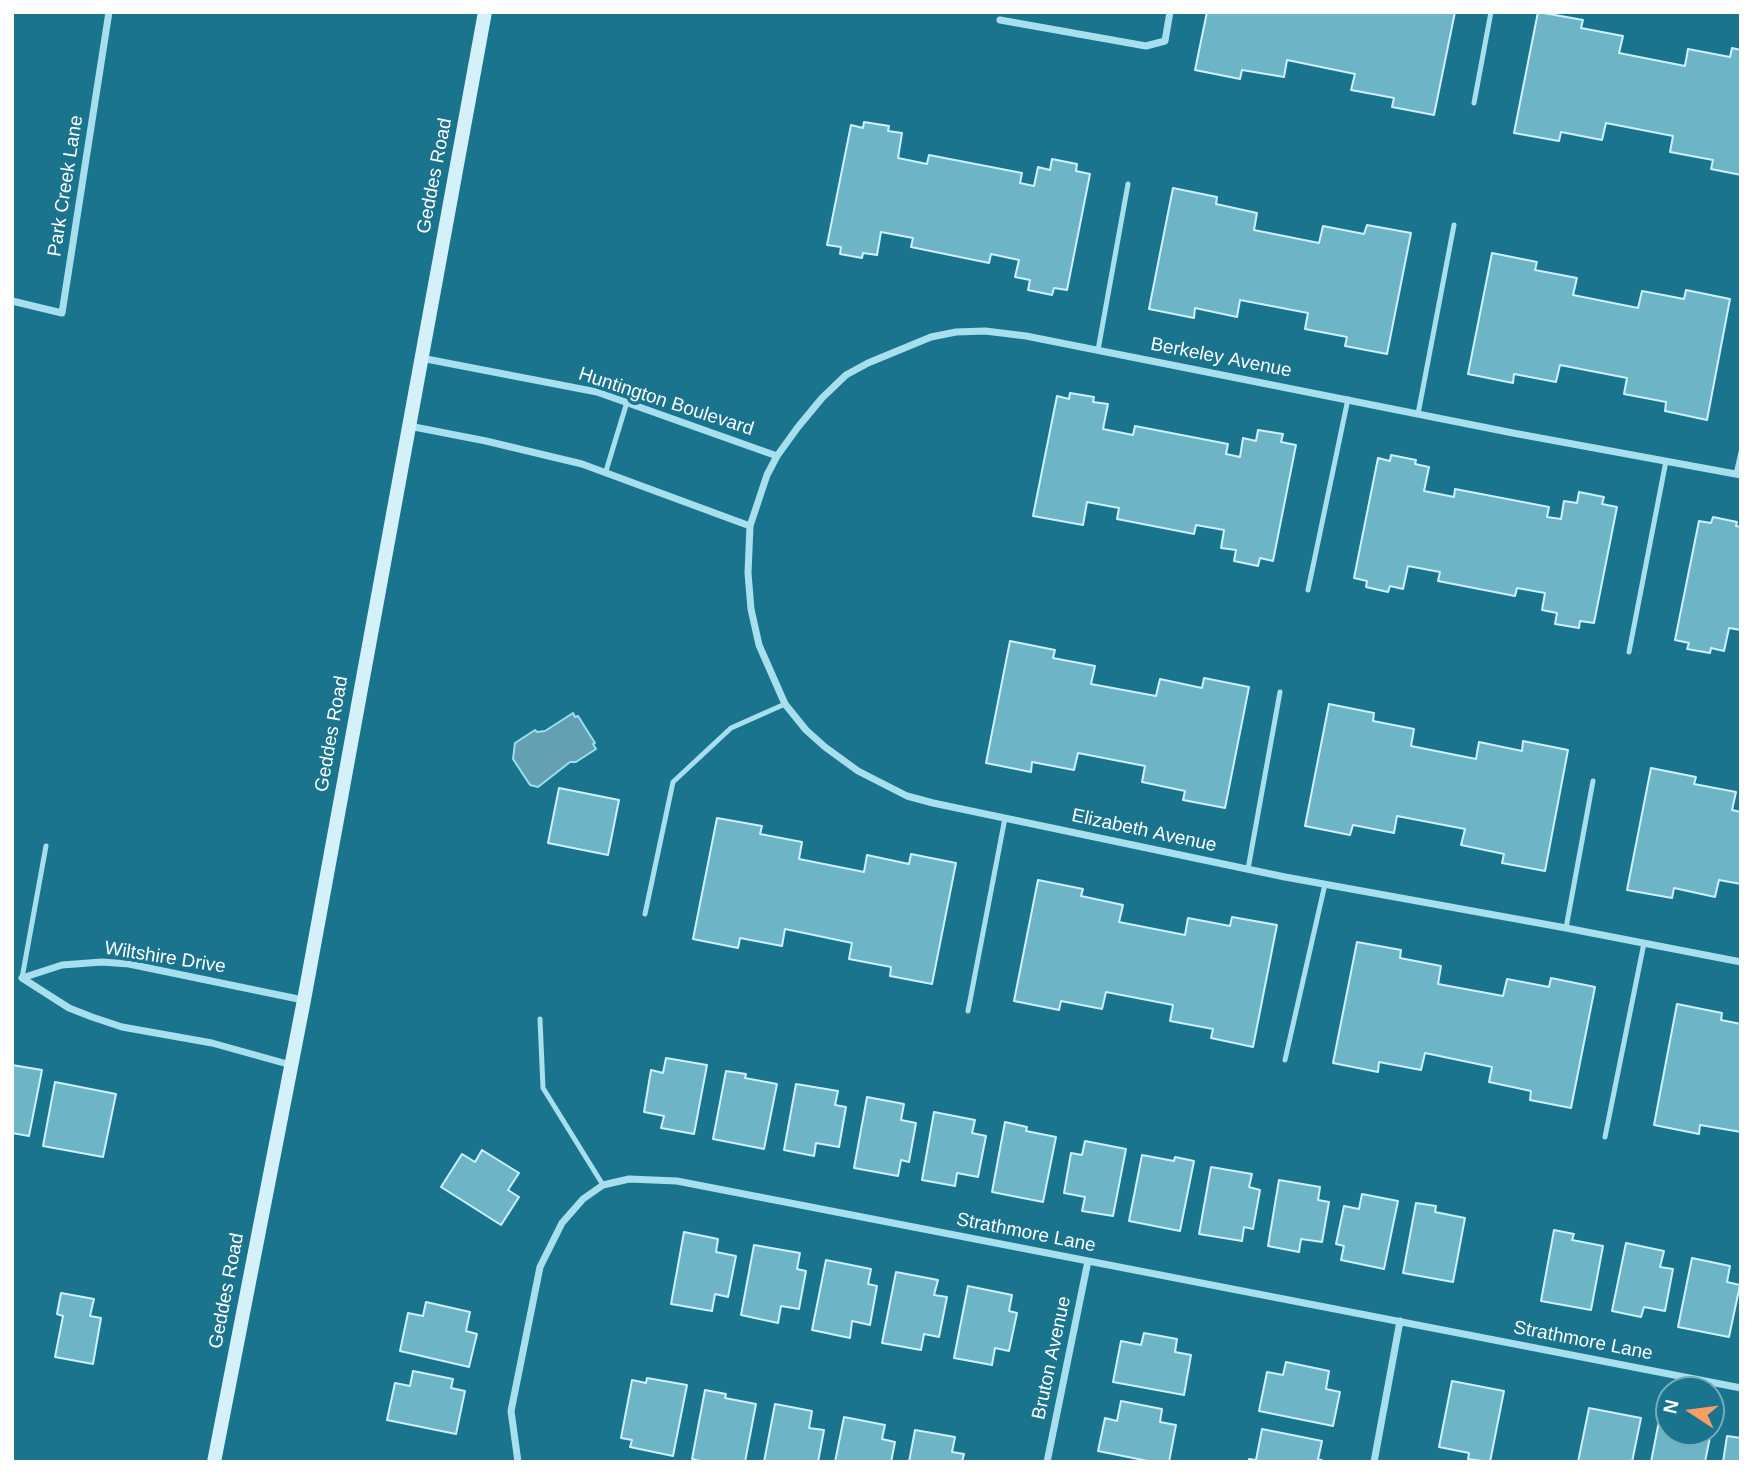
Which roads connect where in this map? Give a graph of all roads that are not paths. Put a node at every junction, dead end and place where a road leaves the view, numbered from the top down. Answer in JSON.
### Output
{"nodes":[{"id":1,"x":109,"y":12,"type":"edge"},
{"id":2,"x":485,"y":12,"type":"edge"},
{"id":3,"x":1170,"y":12,"type":"edge"},
{"id":4,"x":1491,"y":12,"type":"edge"},
{"id":5,"x":1000,"y":20,"type":"dead end"},
{"id":6,"x":1474,"y":103,"type":"dead end"},
{"id":7,"x":1128,"y":184,"type":"dead end"},
{"id":8,"x":1454,"y":225,"type":"dead end"},
{"id":9,"x":12,"y":301,"type":"edge"},
{"id":10,"x":1098,"y":350,"type":"junction"},
{"id":11,"x":420,"y":358,"type":"junction"},
{"id":12,"x":1348,"y":399,"type":"junction"},
{"id":13,"x":627,"y":402,"type":"junction"},
{"id":14,"x":1418,"y":414,"type":"junction"},
{"id":15,"x":408,"y":426,"type":"junction"},
{"id":16,"x":1741,"y":452,"type":"edge"},
{"id":17,"x":777,"y":456,"type":"junction"},
{"id":18,"x":1666,"y":461,"type":"junction"},
{"id":19,"x":606,"y":471,"type":"junction"},
{"id":20,"x":1738,"y":475,"type":"edge"},
{"id":21,"x":759,"y":494,"type":"joint"},
{"id":22,"x":750,"y":526,"type":"junction"},
{"id":23,"x":1308,"y":590,"type":"dead end"},
{"id":24,"x":1629,"y":652,"type":"dead end"},
{"id":25,"x":1280,"y":692,"type":"dead end"},
{"id":26,"x":785,"y":704,"type":"junction"},
{"id":27,"x":1593,"y":781,"type":"dead end"},
{"id":28,"x":1005,"y":818,"type":"junction"},
{"id":29,"x":46,"y":846,"type":"dead end"},
{"id":30,"x":1248,"y":869,"type":"junction"},
{"id":31,"x":1325,"y":884,"type":"junction"},
{"id":32,"x":645,"y":914,"type":"dead end"},
{"id":33,"x":1566,"y":928,"type":"junction"},
{"id":34,"x":1644,"y":943,"type":"junction"},
{"id":35,"x":1741,"y":962,"type":"edge"},
{"id":36,"x":12,"y":976,"type":"edge"},
{"id":37,"x":22,"y":978,"type":"junction"},
{"id":38,"x":304,"y":1000,"type":"junction"},
{"id":39,"x":968,"y":1011,"type":"dead end"},
{"id":40,"x":540,"y":1018,"type":"dead end"},
{"id":41,"x":1285,"y":1060,"type":"dead end"},
{"id":42,"x":291,"y":1065,"type":"junction"},
{"id":43,"x":1605,"y":1137,"type":"dead end"},
{"id":44,"x":603,"y":1185,"type":"junction"},
{"id":45,"x":1088,"y":1261,"type":"junction"},
{"id":46,"x":1400,"y":1321,"type":"junction"},
{"id":47,"x":1741,"y":1388,"type":"edge"},
{"id":48,"x":214,"y":1462,"type":"edge"},
{"id":49,"x":518,"y":1462,"type":"edge"},
{"id":50,"x":1047,"y":1462,"type":"edge"},
{"id":51,"x":1374,"y":1462,"type":"edge"}],
"edges":[{"from":1,"to":9,"type":"street","name":"Park Creek Lane"},
{"from":2,"to":11,"type":"main road","name":"Geddes Road"},
{"from":3,"to":5,"type":"street"},
{"from":4,"to":6,"type":"lane"},
{"from":7,"to":10,"type":"lane"},
{"from":8,"to":14,"type":"lane"},
{"from":10,"to":12,"type":"street","name":"Berkeley Avenue"},
{"from":10,"to":17,"type":"street","name":"Berkeley Avenue"},
{"from":11,"to":13,"type":"street","name":"Huntington Boulevard"},
{"from":11,"to":15,"type":"main road","name":"Geddes Road"},
{"from":12,"to":14,"type":"street","name":"Berkeley Avenue"},
{"from":12,"to":23,"type":"lane"},
{"from":13,"to":17,"type":"street","name":"Huntington Boulevard"},
{"from":13,"to":19,"type":"lane"},
{"from":14,"to":18,"type":"street","name":"Berkeley Avenue"},
{"from":15,"to":19,"type":"street"},
{"from":15,"to":38,"type":"main road","name":"Geddes Road"},
{"from":16,"to":20,"type":"lane"},
{"from":17,"to":21,"type":"street","name":"Berkeley Avenue"},
{"from":18,"to":20,"type":"street","name":"Berkeley Avenue"},
{"from":18,"to":24,"type":"lane"},
{"from":19,"to":22,"type":"street"},
{"from":21,"to":22,"type":"street","name":"Elizabeth Avenue"},
{"from":22,"to":26,"type":"street","name":"Elizabeth Avenue"},
{"from":25,"to":30,"type":"lane"},
{"from":26,"to":28,"type":"street","name":"Elizabeth Avenue"},
{"from":26,"to":32,"type":"lane"},
{"from":27,"to":33,"type":"lane"},
{"from":28,"to":30,"type":"street","name":"Elizabeth Avenue"},
{"from":28,"to":39,"type":"lane"},
{"from":29,"to":37,"type":"lane"},
{"from":30,"to":31,"type":"street","name":"Elizabeth Avenue"},
{"from":31,"to":33,"type":"street","name":"Elizabeth Avenue"},
{"from":31,"to":41,"type":"lane"},
{"from":33,"to":34,"type":"street","name":"Elizabeth Avenue"},
{"from":34,"to":35,"type":"street","name":"Elizabeth Avenue"},
{"from":34,"to":43,"type":"lane"},
{"from":36,"to":37,"type":"street","name":"Wiltshire Drive"},
{"from":37,"to":38,"type":"street","name":"Wiltshire Drive"},
{"from":37,"to":42,"type":"street","name":"Wiltshire Drive"},
{"from":38,"to":42,"type":"main road","name":"Geddes Road"},
{"from":40,"to":44,"type":"lane"},
{"from":42,"to":48,"type":"main road","name":"Geddes Road"},
{"from":44,"to":45,"type":"street","name":"Strathmore Lane"},
{"from":44,"to":49,"type":"street","name":"Strathmore Lane"},
{"from":45,"to":46,"type":"street","name":"Strathmore Lane"},
{"from":45,"to":50,"type":"street","name":"Bruton Avenue"},
{"from":46,"to":47,"type":"street","name":"Strathmore Lane"},
{"from":46,"to":51,"type":"street"}]}
